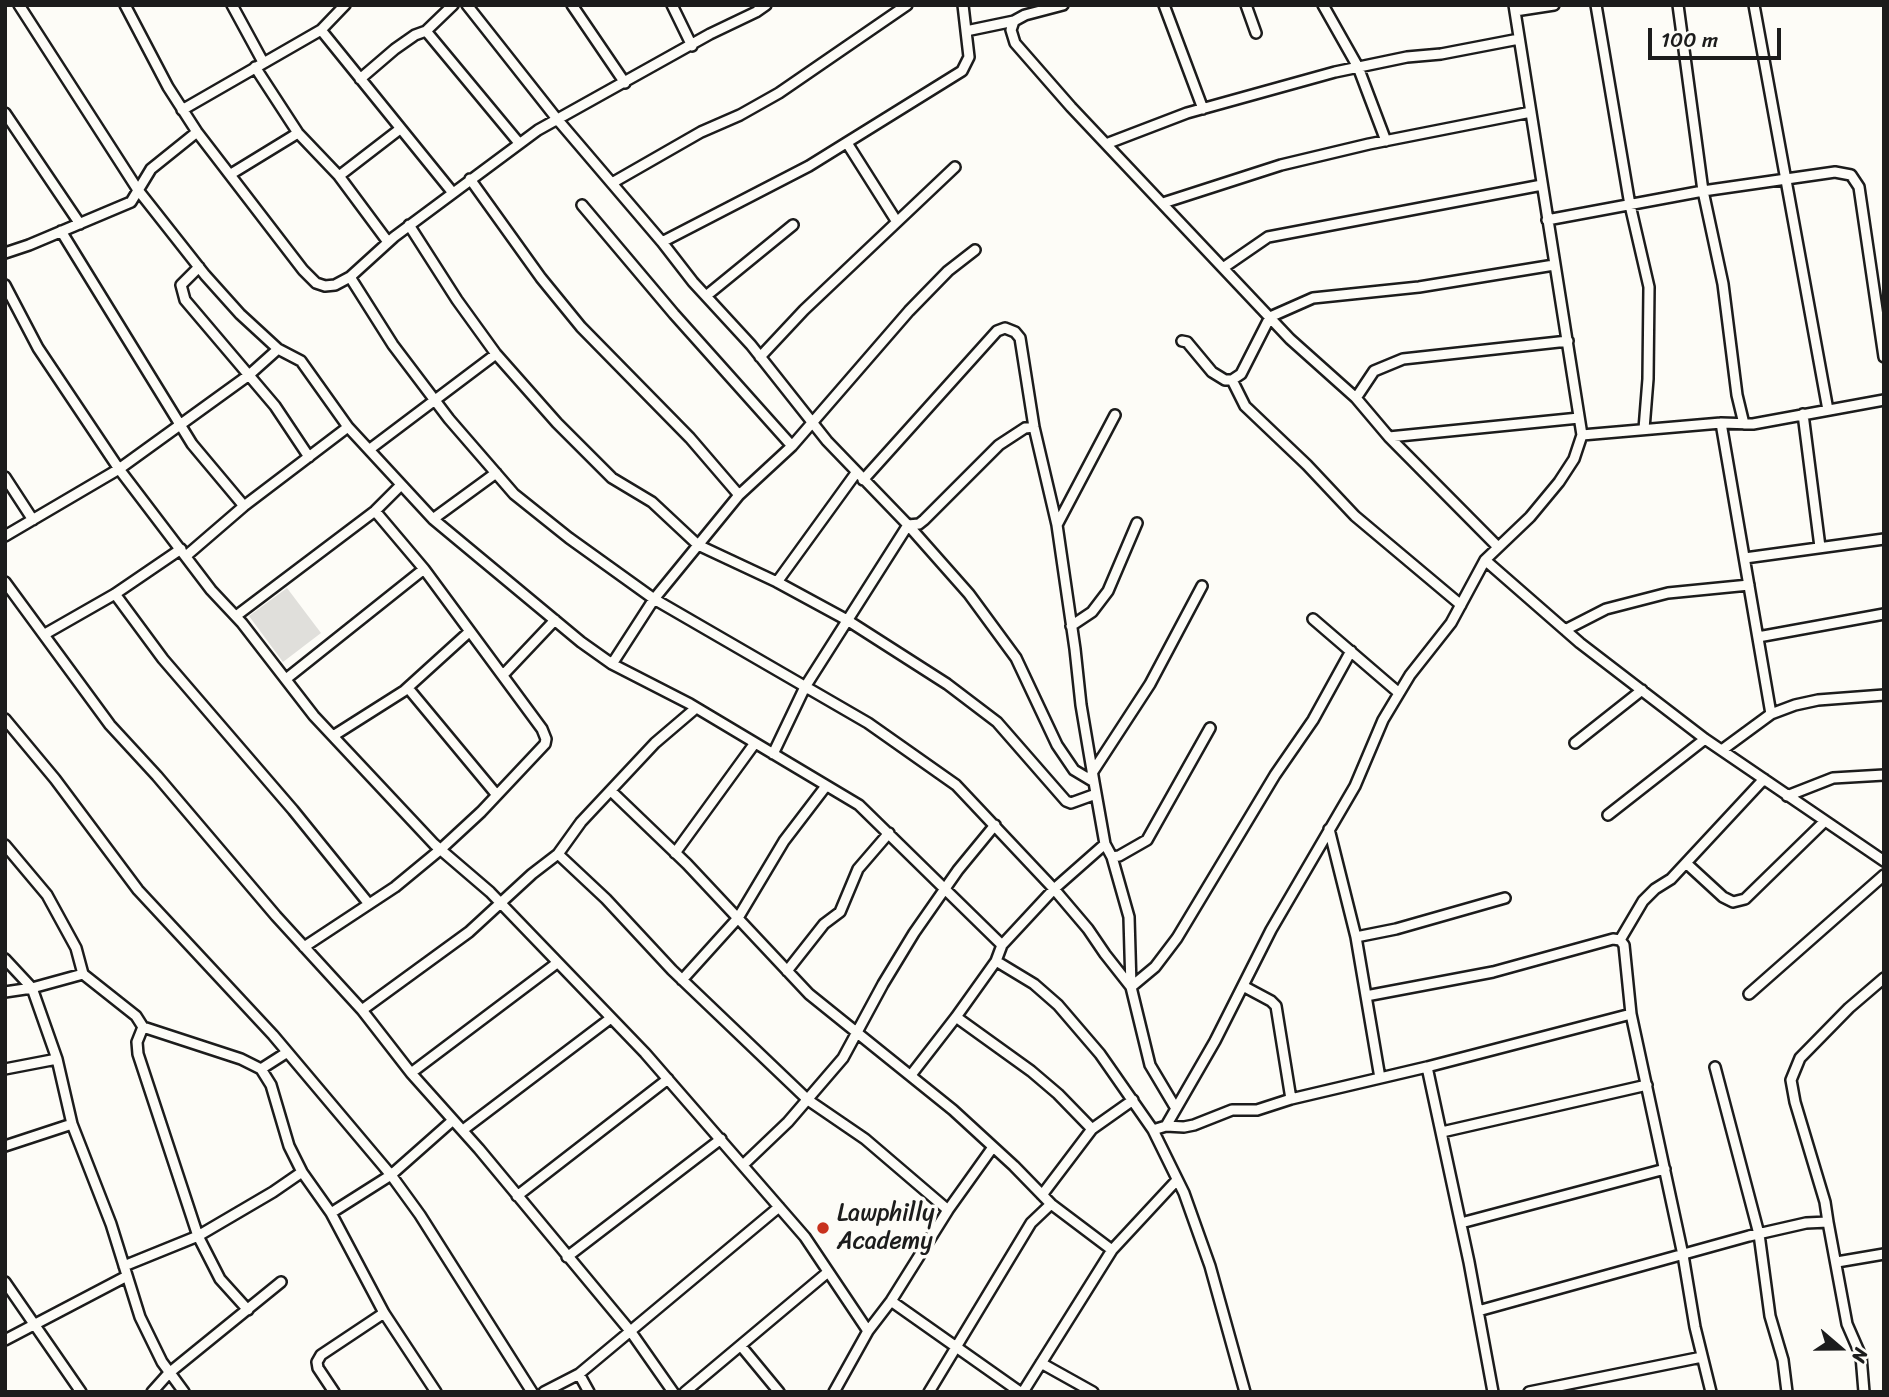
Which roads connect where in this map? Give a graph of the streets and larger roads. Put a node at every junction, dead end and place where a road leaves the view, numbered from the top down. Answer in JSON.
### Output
{"nodes":[{"id":1,"x":19,"y":5,"type":"edge"},
{"id":2,"x":125,"y":5,"type":"edge"},
{"id":3,"x":232,"y":5,"type":"edge"},
{"id":4,"x":335,"y":5,"type":"edge"},
{"id":5,"x":345,"y":5,"type":"edge"},
{"id":6,"x":453,"y":5,"type":"edge"},
{"id":7,"x":467,"y":5,"type":"edge"},
{"id":8,"x":572,"y":5,"type":"edge"},
{"id":9,"x":672,"y":5,"type":"edge"},
{"id":10,"x":766,"y":5,"type":"edge"},
{"id":11,"x":907,"y":5,"type":"edge"},
{"id":12,"x":963,"y":5,"type":"edge"},
{"id":13,"x":1063,"y":5,"type":"edge"},
{"id":14,"x":1164,"y":5,"type":"edge"},
{"id":15,"x":1246,"y":5,"type":"edge"},
{"id":16,"x":1323,"y":5,"type":"edge"},
{"id":17,"x":1555,"y":5,"type":"edge"},
{"id":18,"x":1596,"y":5,"type":"edge"},
{"id":19,"x":1678,"y":5,"type":"edge"},
{"id":20,"x":1754,"y":5,"type":"edge"},
{"id":21,"x":1514,"y":8,"type":"edge"},
{"id":22,"x":333,"y":16,"type":"junction"},
{"id":23,"x":1014,"y":21,"type":"junction"},
{"id":24,"x":321,"y":30,"type":"junction"},
{"id":25,"x":966,"y":31,"type":"junction"},
{"id":26,"x":426,"y":32,"type":"junction"},
{"id":27,"x":1256,"y":33,"type":"dead end"},
{"id":28,"x":1519,"y":39,"type":"junction"},
{"id":29,"x":692,"y":46,"type":"junction"},
{"id":30,"x":259,"y":64,"type":"junction"},
{"id":31,"x":1359,"y":67,"type":"junction"},
{"id":32,"x":360,"y":79,"type":"junction"},
{"id":33,"x":625,"y":83,"type":"junction"},
{"id":34,"x":1203,"y":108,"type":"junction"},
{"id":35,"x":182,"y":110,"type":"junction"},
{"id":36,"x":5,"y":113,"type":"edge"},
{"id":37,"x":1531,"y":113,"type":"junction"},
{"id":38,"x":557,"y":119,"type":"junction"},
{"id":39,"x":400,"y":129,"type":"junction"},
{"id":40,"x":197,"y":132,"type":"junction"},
{"id":41,"x":298,"y":133,"type":"junction"},
{"id":42,"x":1385,"y":141,"type":"junction"},
{"id":43,"x":519,"y":143,"type":"junction"},
{"id":44,"x":847,"y":143,"type":"junction"},
{"id":45,"x":1106,"y":144,"type":"junction"},
{"id":46,"x":956,"y":167,"type":"dead end"},
{"id":47,"x":231,"y":174,"type":"junction"},
{"id":48,"x":340,"y":176,"type":"junction"},
{"id":49,"x":470,"y":179,"type":"junction"},
{"id":50,"x":1786,"y":179,"type":"junction"},
{"id":51,"x":612,"y":183,"type":"junction"},
{"id":52,"x":1542,"y":185,"type":"junction"},
{"id":53,"x":138,"y":190,"type":"junction"},
{"id":54,"x":1703,"y":191,"type":"junction"},
{"id":55,"x":453,"y":192,"type":"junction"},
{"id":56,"x":1163,"y":203,"type":"junction"},
{"id":57,"x":582,"y":205,"type":"dead end"},
{"id":58,"x":1630,"y":205,"type":"junction"},
{"id":59,"x":1547,"y":220,"type":"junction"},
{"id":60,"x":897,"y":222,"type":"junction"},
{"id":61,"x":80,"y":224,"type":"junction"},
{"id":62,"x":409,"y":225,"type":"junction"},
{"id":63,"x":793,"y":225,"type":"dead end"},
{"id":64,"x":61,"y":231,"type":"junction"},
{"id":65,"x":388,"y":242,"type":"junction"},
{"id":66,"x":662,"y":242,"type":"junction"},
{"id":67,"x":975,"y":250,"type":"dead end"},
{"id":68,"x":5,"y":253,"type":"edge"},
{"id":69,"x":1554,"y":265,"type":"junction"},
{"id":70,"x":199,"y":267,"type":"junction"},
{"id":71,"x":1223,"y":268,"type":"junction"},
{"id":72,"x":350,"y":277,"type":"junction"},
{"id":73,"x":5,"y":285,"type":"edge"},
{"id":74,"x":706,"y":296,"type":"junction"},
{"id":75,"x":1269,"y":317,"type":"junction"},
{"id":76,"x":1182,"y":341,"type":"dead end"},
{"id":77,"x":1568,"y":341,"type":"junction"},
{"id":78,"x":278,"y":349,"type":"junction"},
{"id":79,"x":496,"y":354,"type":"junction"},
{"id":80,"x":760,"y":356,"type":"junction"},
{"id":81,"x":1884,"y":357,"type":"edge"},
{"id":82,"x":249,"y":375,"type":"junction"},
{"id":83,"x":1232,"y":380,"type":"junction"},
{"id":84,"x":1356,"y":398,"type":"junction"},
{"id":85,"x":1884,"y":400,"type":"edge"},
{"id":86,"x":435,"y":401,"type":"junction"},
{"id":87,"x":1828,"y":410,"type":"junction"},
{"id":88,"x":1803,"y":414,"type":"junction"},
{"id":89,"x":1115,"y":415,"type":"dead end"},
{"id":90,"x":1579,"y":418,"type":"junction"},
{"id":91,"x":812,"y":422,"type":"junction"},
{"id":92,"x":1721,"y":423,"type":"junction"},
{"id":93,"x":180,"y":424,"type":"junction"},
{"id":94,"x":1744,"y":424,"type":"junction"},
{"id":95,"x":348,"y":427,"type":"junction"},
{"id":96,"x":1034,"y":428,"type":"junction"},
{"id":97,"x":1644,"y":429,"type":"junction"},
{"id":98,"x":1582,"y":435,"type":"junction"},
{"id":99,"x":1389,"y":437,"type":"junction"},
{"id":100,"x":792,"y":446,"type":"junction"},
{"id":101,"x":370,"y":449,"type":"junction"},
{"id":102,"x":309,"y":457,"type":"junction"},
{"id":103,"x":119,"y":469,"type":"junction"},
{"id":104,"x":496,"y":473,"type":"junction"},
{"id":105,"x":860,"y":476,"type":"junction"},
{"id":106,"x":5,"y":477,"type":"edge"},
{"id":107,"x":401,"y":485,"type":"junction"},
{"id":108,"x":739,"y":495,"type":"junction"},
{"id":109,"x":244,"y":506,"type":"junction"},
{"id":110,"x":375,"y":512,"type":"junction"},
{"id":111,"x":433,"y":519,"type":"junction"},
{"id":112,"x":33,"y":520,"type":"junction"},
{"id":113,"x":1137,"y":523,"type":"dead end"},
{"id":114,"x":908,"y":525,"type":"junction"},
{"id":115,"x":1057,"y":525,"type":"junction"},
{"id":116,"x":5,"y":536,"type":"edge"},
{"id":117,"x":1884,"y":539,"type":"edge"},
{"id":118,"x":698,"y":545,"type":"junction"},
{"id":119,"x":1498,"y":547,"type":"junction"},
{"id":120,"x":1820,"y":547,"type":"junction"},
{"id":121,"x":183,"y":552,"type":"junction"},
{"id":122,"x":1745,"y":558,"type":"junction"},
{"id":123,"x":1485,"y":560,"type":"junction"},
{"id":124,"x":424,"y":569,"type":"junction"},
{"id":125,"x":5,"y":582,"type":"edge"},
{"id":126,"x":777,"y":582,"type":"junction"},
{"id":127,"x":1749,"y":585,"type":"junction"},
{"id":128,"x":1202,"y":586,"type":"dead end"},
{"id":129,"x":115,"y":594,"type":"junction"},
{"id":130,"x":654,"y":599,"type":"junction"},
{"id":131,"x":1461,"y":605,"type":"junction"},
{"id":132,"x":1884,"y":614,"type":"edge"},
{"id":133,"x":236,"y":616,"type":"junction"},
{"id":134,"x":1313,"y":619,"type":"dead end"},
{"id":135,"x":555,"y":620,"type":"junction"},
{"id":136,"x":846,"y":620,"type":"junction"},
{"id":137,"x":1071,"y":626,"type":"junction"},
{"id":138,"x":1565,"y":630,"type":"junction"},
{"id":139,"x":469,"y":632,"type":"junction"},
{"id":140,"x":45,"y":634,"type":"junction"},
{"id":141,"x":1758,"y":638,"type":"junction"},
{"id":142,"x":1351,"y":651,"type":"junction"},
{"id":143,"x":612,"y":664,"type":"junction"},
{"id":144,"x":502,"y":675,"type":"junction"},
{"id":145,"x":286,"y":679,"type":"junction"},
{"id":146,"x":805,"y":687,"type":"junction"},
{"id":147,"x":408,"y":688,"type":"junction"},
{"id":148,"x":1642,"y":690,"type":"junction"},
{"id":149,"x":1399,"y":693,"type":"junction"},
{"id":150,"x":1884,"y":695,"type":"edge"},
{"id":151,"x":696,"y":708,"type":"junction"},
{"id":152,"x":1770,"y":714,"type":"junction"},
{"id":153,"x":5,"y":719,"type":"edge"},
{"id":154,"x":1210,"y":728,"type":"dead end"},
{"id":155,"x":333,"y":736,"type":"junction"},
{"id":156,"x":1705,"y":738,"type":"junction"},
{"id":157,"x":755,"y":743,"type":"junction"},
{"id":158,"x":1575,"y":743,"type":"dead end"},
{"id":159,"x":1722,"y":750,"type":"junction"},
{"id":160,"x":773,"y":754,"type":"junction"},
{"id":161,"x":1884,"y":775,"type":"edge"},
{"id":162,"x":1093,"y":777,"type":"junction"},
{"id":163,"x":1764,"y":779,"type":"junction"},
{"id":164,"x":826,"y":786,"type":"junction"},
{"id":165,"x":611,"y":791,"type":"junction"},
{"id":166,"x":496,"y":794,"type":"junction"},
{"id":167,"x":1096,"y":794,"type":"junction"},
{"id":168,"x":1787,"y":796,"type":"junction"},
{"id":169,"x":1608,"y":815,"type":"dead end"},
{"id":170,"x":1825,"y":821,"type":"junction"},
{"id":171,"x":995,"y":825,"type":"junction"},
{"id":172,"x":1329,"y":829,"type":"junction"},
{"id":173,"x":889,"y":833,"type":"junction"},
{"id":174,"x":1105,"y":844,"type":"junction"},
{"id":175,"x":5,"y":845,"type":"edge"},
{"id":176,"x":441,"y":849,"type":"junction"},
{"id":177,"x":676,"y":853,"type":"junction"},
{"id":178,"x":558,"y":854,"type":"junction"},
{"id":179,"x":1112,"y":857,"type":"junction"},
{"id":180,"x":1883,"y":860,"type":"edge"},
{"id":181,"x":1686,"y":863,"type":"junction"},
{"id":182,"x":1884,"y":874,"type":"edge"},
{"id":183,"x":945,"y":888,"type":"junction"},
{"id":184,"x":1054,"y":890,"type":"junction"},
{"id":185,"x":1505,"y":898,"type":"dead end"},
{"id":186,"x":500,"y":903,"type":"junction"},
{"id":187,"x":369,"y":904,"type":"junction"},
{"id":188,"x":738,"y":918,"type":"junction"},
{"id":189,"x":1356,"y":937,"type":"junction"},
{"id":190,"x":1620,"y":940,"type":"junction"},
{"id":191,"x":1002,"y":945,"type":"junction"},
{"id":192,"x":304,"y":947,"type":"junction"},
{"id":193,"x":5,"y":959,"type":"edge"},
{"id":194,"x":996,"y":961,"type":"junction"},
{"id":195,"x":557,"y":963,"type":"junction"},
{"id":196,"x":788,"y":971,"type":"junction"},
{"id":197,"x":83,"y":974,"type":"junction"},
{"id":198,"x":1884,"y":978,"type":"edge"},
{"id":199,"x":682,"y":980,"type":"junction"},
{"id":200,"x":1242,"y":986,"type":"junction"},
{"id":201,"x":1131,"y":987,"type":"junction"},
{"id":202,"x":32,"y":988,"type":"junction"},
{"id":203,"x":5,"y":992,"type":"edge"},
{"id":204,"x":1749,"y":994,"type":"dead end"},
{"id":205,"x":1366,"y":996,"type":"junction"},
{"id":206,"x":362,"y":1010,"type":"junction"},
{"id":207,"x":1631,"y":1014,"type":"junction"},
{"id":208,"x":956,"y":1017,"type":"junction"},
{"id":209,"x":611,"y":1018,"type":"junction"},
{"id":210,"x":143,"y":1027,"type":"junction"},
{"id":211,"x":858,"y":1031,"type":"junction"},
{"id":212,"x":286,"y":1053,"type":"junction"},
{"id":213,"x":57,"y":1059,"type":"junction"},
{"id":214,"x":1427,"y":1067,"type":"junction"},
{"id":215,"x":1715,"y":1067,"type":"dead end"},
{"id":216,"x":5,"y":1069,"type":"edge"},
{"id":217,"x":261,"y":1069,"type":"junction"},
{"id":218,"x":411,"y":1073,"type":"junction"},
{"id":219,"x":911,"y":1074,"type":"junction"},
{"id":220,"x":1380,"y":1078,"type":"junction"},
{"id":221,"x":668,"y":1079,"type":"junction"},
{"id":222,"x":1647,"y":1085,"type":"junction"},
{"id":223,"x":1291,"y":1099,"type":"junction"},
{"id":224,"x":808,"y":1100,"type":"junction"},
{"id":225,"x":1133,"y":1100,"type":"junction"},
{"id":226,"x":1175,"y":1107,"type":"junction"},
{"id":227,"x":452,"y":1121,"type":"junction"},
{"id":228,"x":72,"y":1124,"type":"junction"},
{"id":229,"x":1166,"y":1126,"type":"junction"},
{"id":230,"x":1092,"y":1129,"type":"junction"},
{"id":231,"x":463,"y":1130,"type":"junction"},
{"id":232,"x":1153,"y":1130,"type":"junction"},
{"id":233,"x":1442,"y":1132,"type":"junction"},
{"id":234,"x":721,"y":1139,"type":"junction"},
{"id":235,"x":5,"y":1146,"type":"edge"},
{"id":236,"x":993,"y":1147,"type":"junction"},
{"id":237,"x":743,"y":1165,"type":"junction"},
{"id":238,"x":1665,"y":1169,"type":"junction"},
{"id":239,"x":302,"y":1172,"type":"junction"},
{"id":240,"x":391,"y":1175,"type":"junction"},
{"id":241,"x":1177,"y":1180,"type":"junction"},
{"id":242,"x":1042,"y":1195,"type":"junction"},
{"id":243,"x":517,"y":1196,"type":"junction"},
{"id":244,"x":1051,"y":1203,"type":"junction"},
{"id":245,"x":779,"y":1207,"type":"junction"},
{"id":246,"x":948,"y":1210,"type":"junction"},
{"id":247,"x":331,"y":1213,"type":"junction"},
{"id":248,"x":1828,"y":1222,"type":"junction"},
{"id":249,"x":1461,"y":1223,"type":"junction"},
{"id":250,"x":1759,"y":1234,"type":"junction"},
{"id":251,"x":198,"y":1236,"type":"junction"},
{"id":252,"x":1112,"y":1250,"type":"junction"},
{"id":253,"x":1884,"y":1254,"type":"edge"},
{"id":254,"x":1683,"y":1255,"type":"junction"},
{"id":255,"x":567,"y":1257,"type":"junction"},
{"id":256,"x":1837,"y":1262,"type":"junction"},
{"id":257,"x":126,"y":1271,"type":"junction"},
{"id":258,"x":828,"y":1272,"type":"junction"},
{"id":259,"x":5,"y":1282,"type":"edge"},
{"id":260,"x":281,"y":1282,"type":"dead end"},
{"id":261,"x":891,"y":1301,"type":"junction"},
{"id":262,"x":248,"y":1310,"type":"junction"},
{"id":263,"x":1478,"y":1311,"type":"junction"},
{"id":264,"x":384,"y":1313,"type":"junction"},
{"id":265,"x":35,"y":1324,"type":"junction"},
{"id":266,"x":868,"y":1331,"type":"junction"},
{"id":267,"x":631,"y":1332,"type":"junction"},
{"id":268,"x":5,"y":1340,"type":"edge"},
{"id":269,"x":741,"y":1346,"type":"junction"},
{"id":270,"x":957,"y":1346,"type":"junction"},
{"id":271,"x":1702,"y":1357,"type":"junction"},
{"id":272,"x":1041,"y":1363,"type":"junction"},
{"id":273,"x":169,"y":1373,"type":"junction"},
{"id":274,"x":579,"y":1374,"type":"junction"},
{"id":275,"x":81,"y":1392,"type":"edge"},
{"id":276,"x":152,"y":1392,"type":"edge"},
{"id":277,"x":184,"y":1392,"type":"edge"},
{"id":278,"x":334,"y":1392,"type":"edge"},
{"id":279,"x":436,"y":1392,"type":"edge"},
{"id":280,"x":532,"y":1392,"type":"edge"},
{"id":281,"x":544,"y":1392,"type":"edge"},
{"id":282,"x":589,"y":1392,"type":"edge"},
{"id":283,"x":673,"y":1392,"type":"edge"},
{"id":284,"x":685,"y":1392,"type":"edge"},
{"id":285,"x":779,"y":1392,"type":"edge"},
{"id":286,"x":834,"y":1392,"type":"edge"},
{"id":287,"x":929,"y":1392,"type":"edge"},
{"id":288,"x":1022,"y":1392,"type":"edge"},
{"id":289,"x":1093,"y":1392,"type":"edge"},
{"id":290,"x":1245,"y":1392,"type":"edge"},
{"id":291,"x":1493,"y":1392,"type":"edge"},
{"id":292,"x":1529,"y":1392,"type":"edge"},
{"id":293,"x":1711,"y":1392,"type":"edge"},
{"id":294,"x":1787,"y":1392,"type":"edge"},
{"id":295,"x":1864,"y":1392,"type":"edge"}],
"edges":[{"from":1,"to":53,"type":"street"},
{"from":2,"to":35,"type":"street"},
{"from":3,"to":30,"type":"street"},
{"from":4,"to":22,"type":"street"},
{"from":5,"to":22,"type":"street"},
{"from":6,"to":26,"type":"street"},
{"from":7,"to":38,"type":"street"},
{"from":8,"to":33,"type":"street"},
{"from":9,"to":29,"type":"street"},
{"from":10,"to":29,"type":"street"},
{"from":11,"to":51,"type":"street"},
{"from":12,"to":25,"type":"street"},
{"from":13,"to":23,"type":"street"},
{"from":14,"to":34,"type":"street"},
{"from":15,"to":27,"type":"street"},
{"from":16,"to":31,"type":"street"},
{"from":17,"to":21,"type":"street"},
{"from":18,"to":58,"type":"street"},
{"from":19,"to":54,"type":"street"},
{"from":20,"to":50,"type":"street"},
{"from":21,"to":28,"type":"street"},
{"from":22,"to":24,"type":"street"},
{"from":23,"to":25,"type":"street"},
{"from":23,"to":45,"type":"street"},
{"from":24,"to":30,"type":"street"},
{"from":24,"to":32,"type":"street"},
{"from":25,"to":44,"type":"street"},
{"from":26,"to":32,"type":"street"},
{"from":26,"to":43,"type":"street"},
{"from":28,"to":31,"type":"street"},
{"from":28,"to":37,"type":"street"},
{"from":29,"to":33,"type":"street"},
{"from":30,"to":35,"type":"street"},
{"from":30,"to":41,"type":"street"},
{"from":31,"to":34,"type":"street"},
{"from":31,"to":42,"type":"street"},
{"from":32,"to":39,"type":"street"},
{"from":33,"to":38,"type":"street"},
{"from":34,"to":45,"type":"street"},
{"from":35,"to":40,"type":"street"},
{"from":36,"to":61,"type":"street"},
{"from":37,"to":42,"type":"street"},
{"from":37,"to":52,"type":"street"},
{"from":38,"to":43,"type":"street"},
{"from":38,"to":51,"type":"street"},
{"from":39,"to":48,"type":"street"},
{"from":39,"to":55,"type":"street"},
{"from":40,"to":47,"type":"street"},
{"from":40,"to":53,"type":"street"},
{"from":41,"to":47,"type":"street"},
{"from":41,"to":48,"type":"street"},
{"from":42,"to":56,"type":"street"},
{"from":43,"to":49,"type":"street"},
{"from":44,"to":60,"type":"street"},
{"from":44,"to":66,"type":"street"},
{"from":45,"to":56,"type":"street"},
{"from":46,"to":60,"type":"street"},
{"from":47,"to":72,"type":"street"},
{"from":48,"to":65,"type":"street"},
{"from":49,"to":55,"type":"street"},
{"from":49,"to":108,"type":"street"},
{"from":50,"to":54,"type":"street"},
{"from":50,"to":81,"type":"street"},
{"from":50,"to":87,"type":"street"},
{"from":51,"to":66,"type":"street"},
{"from":52,"to":59,"type":"street"},
{"from":52,"to":71,"type":"street"},
{"from":53,"to":61,"type":"street"},
{"from":53,"to":70,"type":"street"},
{"from":54,"to":58,"type":"street"},
{"from":54,"to":94,"type":"street"},
{"from":55,"to":62,"type":"street"},
{"from":56,"to":71,"type":"street"},
{"from":57,"to":100,"type":"street"},
{"from":58,"to":59,"type":"street"},
{"from":58,"to":97,"type":"street"},
{"from":59,"to":69,"type":"street"},
{"from":60,"to":80,"type":"street"},
{"from":61,"to":64,"type":"street"},
{"from":62,"to":65,"type":"street"},
{"from":62,"to":79,"type":"street"},
{"from":63,"to":74,"type":"street"},
{"from":64,"to":68,"type":"street"},
{"from":64,"to":93,"type":"street"},
{"from":65,"to":72,"type":"street"},
{"from":66,"to":74,"type":"street"},
{"from":67,"to":91,"type":"street"},
{"from":69,"to":75,"type":"street"},
{"from":69,"to":77,"type":"street"},
{"from":70,"to":78,"type":"street"},
{"from":70,"to":82,"type":"street"},
{"from":71,"to":75,"type":"street"},
{"from":72,"to":86,"type":"street"},
{"from":73,"to":103,"type":"street"},
{"from":74,"to":80,"type":"street"},
{"from":75,"to":83,"type":"street"},
{"from":75,"to":84,"type":"street"},
{"from":76,"to":83,"type":"street"},
{"from":77,"to":84,"type":"street"},
{"from":77,"to":90,"type":"street"},
{"from":78,"to":82,"type":"street"},
{"from":78,"to":95,"type":"street"},
{"from":79,"to":86,"type":"street"},
{"from":79,"to":118,"type":"street"},
{"from":80,"to":91,"type":"street"},
{"from":82,"to":93,"type":"street"},
{"from":82,"to":102,"type":"street"},
{"from":83,"to":131,"type":"street"},
{"from":84,"to":99,"type":"street"},
{"from":85,"to":87,"type":"street"},
{"from":86,"to":101,"type":"street"},
{"from":86,"to":104,"type":"street"},
{"from":87,"to":88,"type":"street"},
{"from":88,"to":94,"type":"street"},
{"from":88,"to":120,"type":"street"},
{"from":89,"to":115,"type":"street"},
{"from":90,"to":98,"type":"street"},
{"from":90,"to":99,"type":"street"},
{"from":91,"to":100,"type":"street"},
{"from":91,"to":105,"type":"street"},
{"from":92,"to":94,"type":"street"},
{"from":92,"to":97,"type":"street"},
{"from":92,"to":122,"type":"street"},
{"from":93,"to":103,"type":"street"},
{"from":93,"to":109,"type":"street"},
{"from":95,"to":101,"type":"street"},
{"from":95,"to":102,"type":"street"},
{"from":96,"to":105,"type":"street"},
{"from":96,"to":114,"type":"street"},
{"from":96,"to":115,"type":"street"},
{"from":97,"to":98,"type":"street"},
{"from":98,"to":119,"type":"street"},
{"from":99,"to":119,"type":"street"},
{"from":100,"to":108,"type":"street"},
{"from":101,"to":107,"type":"street"},
{"from":102,"to":109,"type":"street"},
{"from":103,"to":112,"type":"street"},
{"from":103,"to":121,"type":"street"},
{"from":104,"to":111,"type":"street"},
{"from":104,"to":130,"type":"street"},
{"from":105,"to":114,"type":"street"},
{"from":105,"to":126,"type":"street"},
{"from":106,"to":112,"type":"street"},
{"from":107,"to":110,"type":"street"},
{"from":107,"to":111,"type":"street"},
{"from":108,"to":118,"type":"street"},
{"from":109,"to":121,"type":"street"},
{"from":110,"to":124,"type":"street"},
{"from":110,"to":133,"type":"street"},
{"from":111,"to":135,"type":"street"},
{"from":112,"to":116,"type":"street"},
{"from":113,"to":137,"type":"street"},
{"from":114,"to":136,"type":"street"},
{"from":114,"to":162,"type":"street"},
{"from":115,"to":137,"type":"street"},
{"from":117,"to":120,"type":"street"},
{"from":118,"to":126,"type":"street"},
{"from":118,"to":130,"type":"street"},
{"from":119,"to":123,"type":"street"},
{"from":120,"to":122,"type":"street"},
{"from":121,"to":129,"type":"street"},
{"from":121,"to":133,"type":"street"},
{"from":122,"to":127,"type":"street"},
{"from":123,"to":131,"type":"street"},
{"from":123,"to":138,"type":"street"},
{"from":124,"to":139,"type":"street"},
{"from":124,"to":145,"type":"street"},
{"from":125,"to":140,"type":"street"},
{"from":126,"to":136,"type":"street"},
{"from":127,"to":138,"type":"street"},
{"from":127,"to":141,"type":"street"},
{"from":128,"to":162,"type":"street"},
{"from":129,"to":140,"type":"street"},
{"from":129,"to":187,"type":"street"},
{"from":130,"to":143,"type":"street"},
{"from":130,"to":146,"type":"street"},
{"from":131,"to":149,"type":"street"},
{"from":132,"to":141,"type":"street"},
{"from":133,"to":145,"type":"street"},
{"from":134,"to":142,"type":"street"},
{"from":135,"to":143,"type":"street"},
{"from":135,"to":144,"type":"street"},
{"from":136,"to":146,"type":"street"},
{"from":136,"to":167,"type":"street"},
{"from":137,"to":162,"type":"street"},
{"from":138,"to":148,"type":"street"},
{"from":139,"to":144,"type":"street"},
{"from":139,"to":147,"type":"street"},
{"from":140,"to":192,"type":"street"},
{"from":141,"to":152,"type":"street"},
{"from":142,"to":149,"type":"street"},
{"from":142,"to":201,"type":"street"},
{"from":143,"to":151,"type":"street"},
{"from":144,"to":166,"type":"street"},
{"from":145,"to":155,"type":"street"},
{"from":146,"to":160,"type":"street"},
{"from":146,"to":171,"type":"street"},
{"from":147,"to":155,"type":"street"},
{"from":147,"to":166,"type":"street"},
{"from":148,"to":156,"type":"street"},
{"from":148,"to":158,"type":"street"},
{"from":149,"to":172,"type":"street"},
{"from":150,"to":152,"type":"street"},
{"from":151,"to":157,"type":"street"},
{"from":151,"to":165,"type":"street"},
{"from":152,"to":159,"type":"street"},
{"from":153,"to":212,"type":"street"},
{"from":154,"to":179,"type":"street"},
{"from":155,"to":176,"type":"street"},
{"from":156,"to":159,"type":"street"},
{"from":156,"to":169,"type":"street"},
{"from":157,"to":160,"type":"street"},
{"from":157,"to":177,"type":"street"},
{"from":159,"to":163,"type":"street"},
{"from":160,"to":164,"type":"street"},
{"from":161,"to":168,"type":"street"},
{"from":162,"to":167,"type":"street"},
{"from":163,"to":168,"type":"street"},
{"from":163,"to":181,"type":"street"},
{"from":164,"to":173,"type":"street"},
{"from":164,"to":188,"type":"street"},
{"from":165,"to":177,"type":"street"},
{"from":165,"to":178,"type":"street"},
{"from":166,"to":176,"type":"street"},
{"from":167,"to":174,"type":"street"},
{"from":168,"to":170,"type":"street"},
{"from":170,"to":180,"type":"street"},
{"from":170,"to":181,"type":"street"},
{"from":171,"to":183,"type":"street"},
{"from":171,"to":184,"type":"street"},
{"from":172,"to":189,"type":"street"},
{"from":172,"to":200,"type":"street"},
{"from":173,"to":183,"type":"street"},
{"from":173,"to":196,"type":"street"},
{"from":174,"to":179,"type":"street"},
{"from":174,"to":184,"type":"street"},
{"from":175,"to":197,"type":"street"},
{"from":176,"to":186,"type":"street"},
{"from":176,"to":187,"type":"street"},
{"from":177,"to":188,"type":"street"},
{"from":178,"to":186,"type":"street"},
{"from":178,"to":199,"type":"street"},
{"from":179,"to":201,"type":"street"},
{"from":181,"to":190,"type":"street"},
{"from":182,"to":204,"type":"street"},
{"from":183,"to":191,"type":"street"},
{"from":183,"to":211,"type":"street"},
{"from":184,"to":191,"type":"street"},
{"from":184,"to":201,"type":"street"},
{"from":185,"to":189,"type":"street"},
{"from":186,"to":195,"type":"street"},
{"from":186,"to":206,"type":"street"},
{"from":187,"to":192,"type":"street"},
{"from":188,"to":196,"type":"street"},
{"from":188,"to":199,"type":"street"},
{"from":189,"to":205,"type":"street"},
{"from":190,"to":205,"type":"street"},
{"from":190,"to":207,"type":"street"},
{"from":191,"to":194,"type":"street"},
{"from":192,"to":206,"type":"street"},
{"from":193,"to":202,"type":"street"},
{"from":194,"to":208,"type":"street"},
{"from":194,"to":225,"type":"street"},
{"from":195,"to":209,"type":"street"},
{"from":195,"to":218,"type":"street"},
{"from":196,"to":211,"type":"street"},
{"from":197,"to":202,"type":"street"},
{"from":197,"to":210,"type":"street"},
{"from":198,"to":248,"type":"street"},
{"from":199,"to":224,"type":"street"},
{"from":200,"to":223,"type":"street"},
{"from":200,"to":226,"type":"street"},
{"from":201,"to":226,"type":"street"},
{"from":202,"to":203,"type":"street"},
{"from":202,"to":213,"type":"street"},
{"from":205,"to":220,"type":"street"},
{"from":206,"to":218,"type":"street"},
{"from":207,"to":214,"type":"street"},
{"from":207,"to":222,"type":"street"},
{"from":208,"to":219,"type":"street"},
{"from":208,"to":230,"type":"street"},
{"from":209,"to":221,"type":"street"},
{"from":209,"to":231,"type":"street"},
{"from":210,"to":217,"type":"street"},
{"from":210,"to":251,"type":"street"},
{"from":211,"to":219,"type":"street"},
{"from":211,"to":224,"type":"street"},
{"from":212,"to":217,"type":"street"},
{"from":212,"to":240,"type":"street"},
{"from":213,"to":216,"type":"street"},
{"from":213,"to":228,"type":"street"},
{"from":214,"to":220,"type":"street"},
{"from":214,"to":233,"type":"street"},
{"from":215,"to":250,"type":"street"},
{"from":217,"to":239,"type":"street"},
{"from":218,"to":227,"type":"street"},
{"from":219,"to":236,"type":"street"},
{"from":220,"to":223,"type":"street"},
{"from":221,"to":234,"type":"street"},
{"from":221,"to":243,"type":"street"},
{"from":222,"to":233,"type":"street"},
{"from":222,"to":238,"type":"street"},
{"from":223,"to":229,"type":"street"},
{"from":224,"to":237,"type":"street"},
{"from":224,"to":246,"type":"street"},
{"from":225,"to":230,"type":"street"},
{"from":225,"to":232,"type":"street"},
{"from":226,"to":229,"type":"street"},
{"from":227,"to":231,"type":"street"},
{"from":227,"to":240,"type":"street"},
{"from":228,"to":235,"type":"street"},
{"from":228,"to":257,"type":"street"},
{"from":229,"to":232,"type":"street"},
{"from":230,"to":242,"type":"street"},
{"from":231,"to":243,"type":"street"},
{"from":232,"to":241,"type":"street"},
{"from":233,"to":249,"type":"street"},
{"from":234,"to":237,"type":"street"},
{"from":234,"to":255,"type":"street"},
{"from":236,"to":242,"type":"street"},
{"from":236,"to":246,"type":"street"},
{"from":237,"to":245,"type":"street"},
{"from":238,"to":249,"type":"street"},
{"from":238,"to":254,"type":"street"},
{"from":239,"to":247,"type":"street"},
{"from":239,"to":251,"type":"street"},
{"from":240,"to":247,"type":"street"},
{"from":240,"to":280,"type":"street"},
{"from":241,"to":252,"type":"street"},
{"from":241,"to":290,"type":"street"},
{"from":242,"to":244,"type":"street"},
{"from":243,"to":255,"type":"street"},
{"from":244,"to":252,"type":"street"},
{"from":244,"to":270,"type":"street"},
{"from":245,"to":258,"type":"street"},
{"from":245,"to":267,"type":"street"},
{"from":246,"to":261,"type":"street"},
{"from":247,"to":264,"type":"street"},
{"from":248,"to":250,"type":"street"},
{"from":248,"to":256,"type":"street"},
{"from":249,"to":263,"type":"street"},
{"from":250,"to":254,"type":"street"},
{"from":250,"to":294,"type":"street"},
{"from":251,"to":257,"type":"street"},
{"from":251,"to":262,"type":"street"},
{"from":252,"to":272,"type":"street"},
{"from":253,"to":256,"type":"street"},
{"from":254,"to":263,"type":"street"},
{"from":254,"to":271,"type":"street"},
{"from":255,"to":267,"type":"street"},
{"from":256,"to":295,"type":"street"},
{"from":257,"to":265,"type":"street"},
{"from":257,"to":273,"type":"street"},
{"from":258,"to":266,"type":"street"},
{"from":258,"to":269,"type":"street"},
{"from":259,"to":265,"type":"street"},
{"from":260,"to":262,"type":"street"},
{"from":261,"to":266,"type":"street"},
{"from":261,"to":270,"type":"street"},
{"from":262,"to":273,"type":"street"},
{"from":263,"to":291,"type":"street"},
{"from":264,"to":278,"type":"street"},
{"from":264,"to":279,"type":"street"},
{"from":265,"to":268,"type":"street"},
{"from":265,"to":275,"type":"street"},
{"from":266,"to":286,"type":"street"},
{"from":267,"to":274,"type":"street"},
{"from":267,"to":283,"type":"street"},
{"from":269,"to":284,"type":"street"},
{"from":269,"to":285,"type":"street"},
{"from":270,"to":287,"type":"street"},
{"from":270,"to":288,"type":"street"},
{"from":271,"to":292,"type":"street"},
{"from":271,"to":293,"type":"street"},
{"from":272,"to":288,"type":"street"},
{"from":272,"to":289,"type":"street"},
{"from":273,"to":276,"type":"street"},
{"from":273,"to":277,"type":"street"},
{"from":274,"to":281,"type":"street"},
{"from":274,"to":282,"type":"street"}]}
